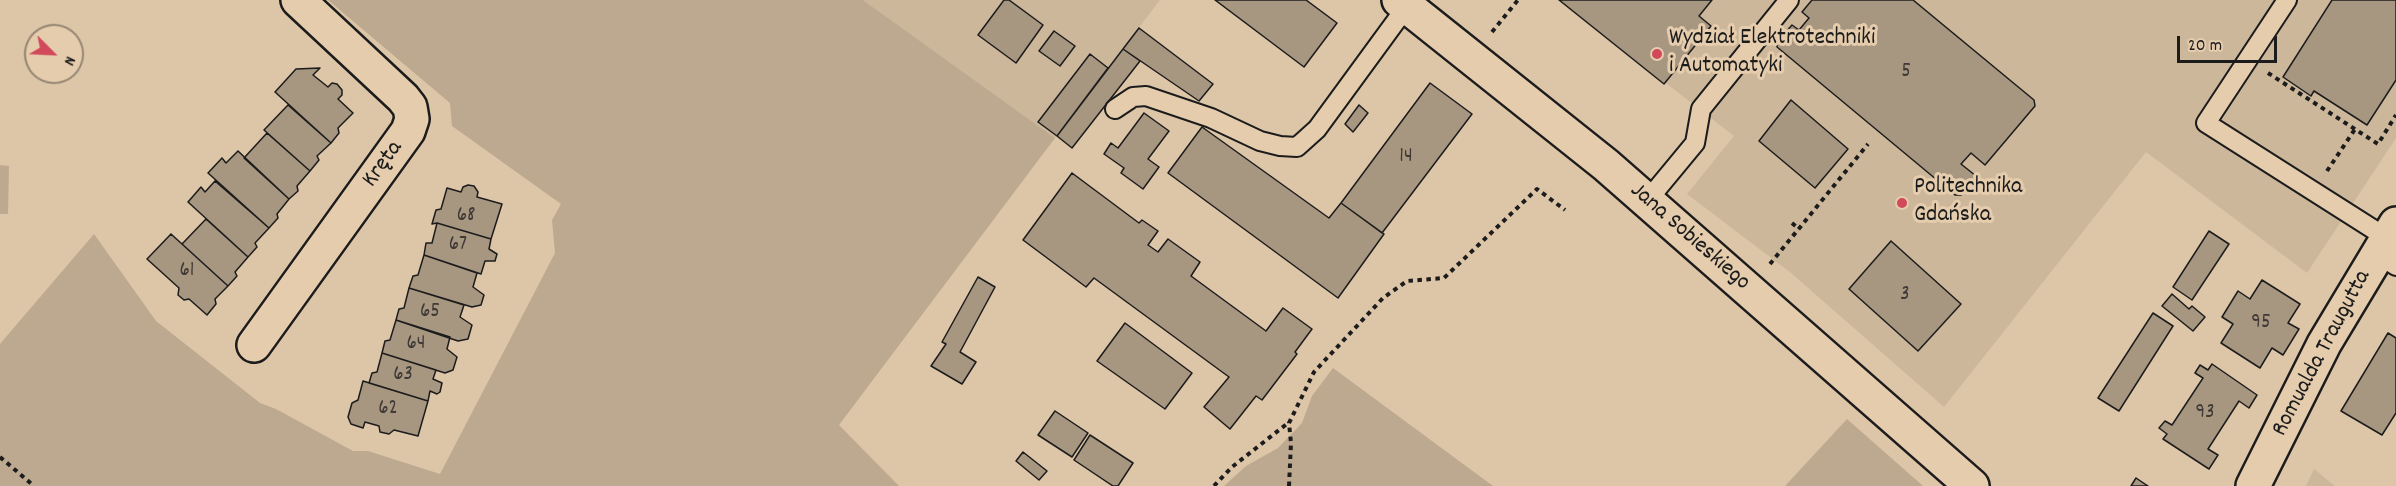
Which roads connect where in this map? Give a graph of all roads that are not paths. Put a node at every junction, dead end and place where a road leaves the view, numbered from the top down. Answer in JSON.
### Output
{"nodes":[{"id":1,"x":298,"y":0,"type":"edge"},
{"id":2,"x":1789,"y":0,"type":"edge"},
{"id":3,"x":2287,"y":0,"type":"edge"},
{"id":4,"x":1403,"y":3,"type":"edge"},
{"id":5,"x":1115,"y":109,"type":"dead end"},
{"id":6,"x":1647,"y":201,"type":"junction"},
{"id":7,"x":2389,"y":245,"type":"edge"},
{"id":8,"x":254,"y":345,"type":"dead end"},
{"id":9,"x":1972,"y":486,"type":"edge"},
{"id":10,"x":2253,"y":486,"type":"edge"}],
"edges":[{"from":1,"to":8,"type":"main road","name":"Kręta"},
{"from":2,"to":6,"type":"lane"},
{"from":3,"to":7,"type":"lane"},
{"from":4,"to":5,"type":"lane"},
{"from":4,"to":6,"type":"main road","name":"Jana Sobieskiego"},
{"from":6,"to":9,"type":"main road","name":"Jana Sobieskiego"},
{"from":7,"to":10,"type":"main road","name":"Romualda Traugutta"}]}
